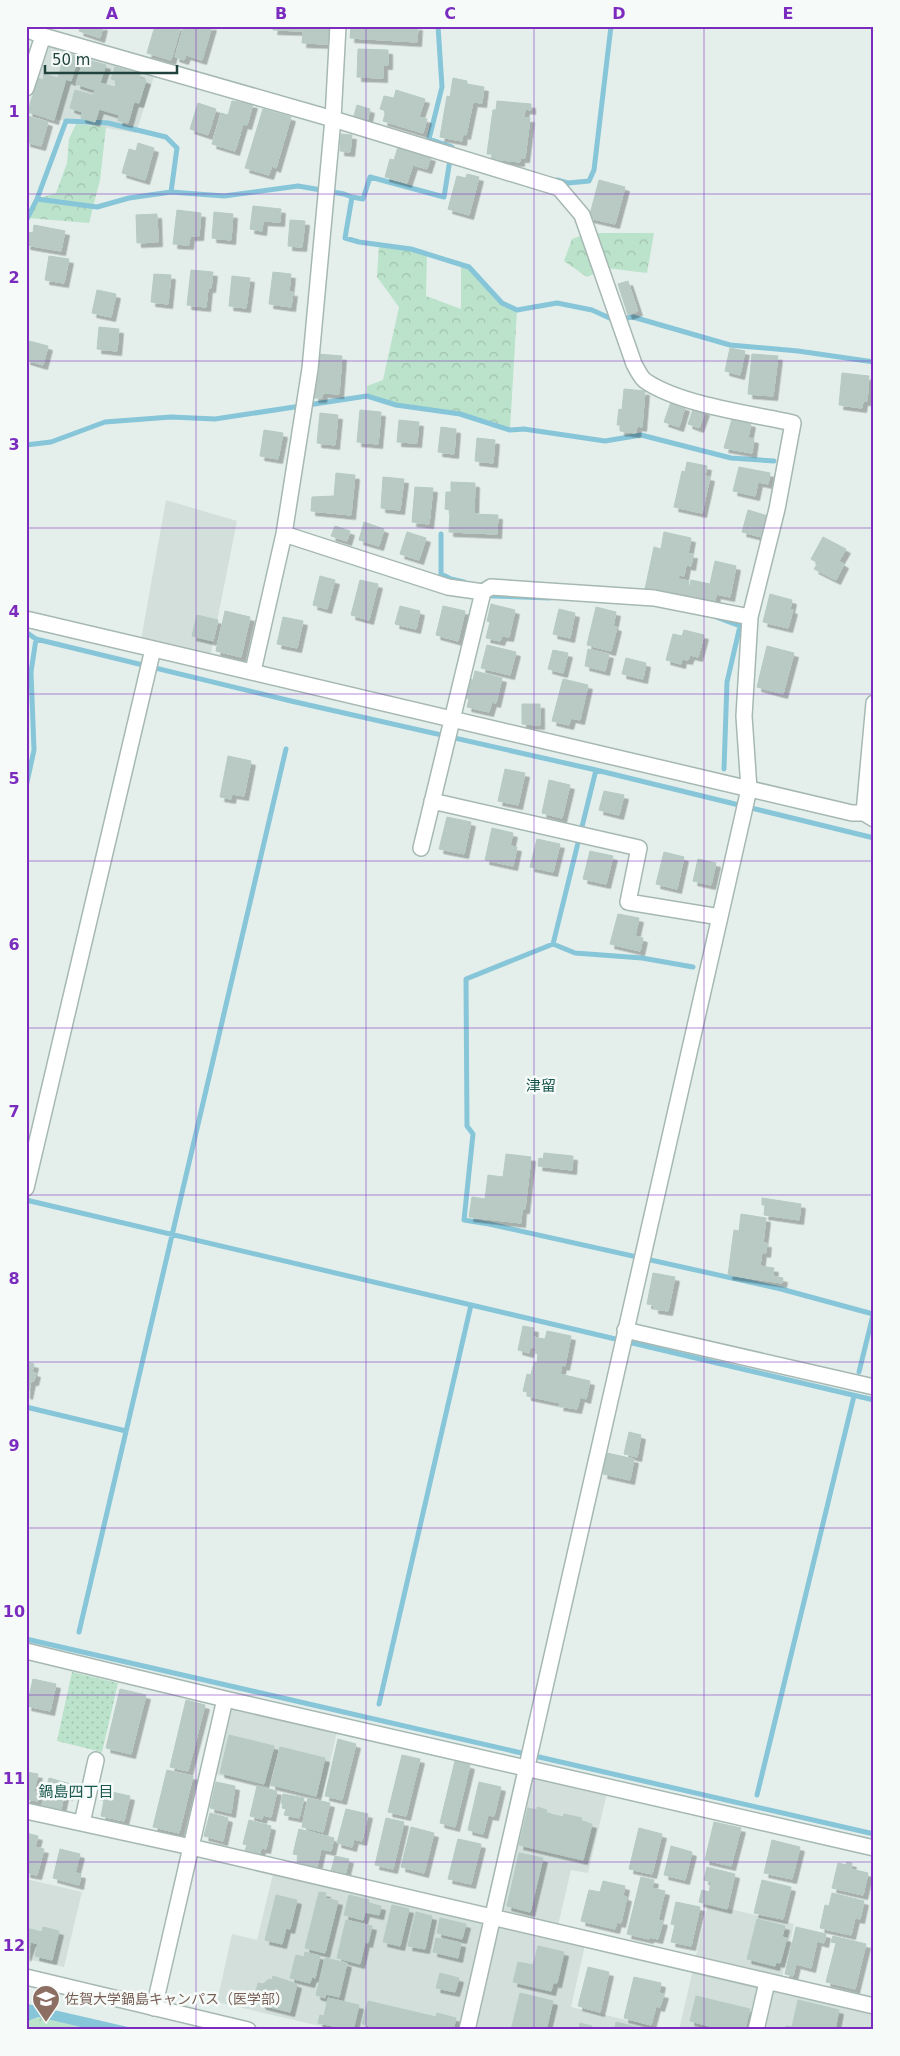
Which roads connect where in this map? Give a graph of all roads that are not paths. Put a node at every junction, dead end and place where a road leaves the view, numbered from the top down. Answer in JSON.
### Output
{"nodes":[{"id":1,"x":338,"y":26,"type":"edge"},
{"id":2,"x":26,"y":29,"type":"edge"},
{"id":3,"x":43,"y":36,"type":"junction"},
{"id":4,"x":26,"y":88,"type":"edge"},
{"id":5,"x":333,"y":119,"type":"junction"},
{"id":6,"x":284,"y":534,"type":"junction"},
{"id":7,"x":487,"y":590,"type":"junction"},
{"id":8,"x":750,"y":617,"type":"junction"},
{"id":9,"x":26,"y":619,"type":"edge"},
{"id":10,"x":153,"y":649,"type":"junction"},
{"id":11,"x":253,"y":671,"type":"junction"},
{"id":12,"x":874,"y":703,"type":"edge"},
{"id":13,"x":451,"y":722,"type":"junction"},
{"id":14,"x":749,"y":789,"type":"junction"},
{"id":15,"x":432,"y":801,"type":"junction"},
{"id":16,"x":869,"y":816,"type":"edge"},
{"id":17,"x":421,"y":848,"type":"dead end"},
{"id":18,"x":720,"y":917,"type":"junction"},
{"id":19,"x":26,"y":1188,"type":"edge"},
{"id":20,"x":623,"y":1338,"type":"junction"},
{"id":21,"x":874,"y":1387,"type":"edge"},
{"id":22,"x":26,"y":1650,"type":"edge"},
{"id":23,"x":225,"y":1699,"type":"junction"},
{"id":24,"x":96,"y":1760,"type":"dead end"},
{"id":25,"x":530,"y":1760,"type":"junction"},
{"id":26,"x":26,"y":1811,"type":"edge"},
{"id":27,"x":82,"y":1823,"type":"junction"},
{"id":28,"x":191,"y":1847,"type":"junction"},
{"id":29,"x":874,"y":1848,"type":"edge"},
{"id":30,"x":493,"y":1918,"type":"junction"},
{"id":31,"x":26,"y":1977,"type":"edge"},
{"id":32,"x":767,"y":1982,"type":"junction"},
{"id":33,"x":874,"y":2006,"type":"edge"},
{"id":34,"x":154,"y":2008,"type":"junction"},
{"id":35,"x":248,"y":2030,"type":"edge"},
{"id":36,"x":467,"y":2030,"type":"edge"},
{"id":37,"x":756,"y":2030,"type":"edge"}],
"edges":[{"from":1,"to":5,"type":"street"},
{"from":2,"to":3,"type":"street"},
{"from":3,"to":4,"type":"street"},
{"from":3,"to":5,"type":"street"},
{"from":5,"to":6,"type":"street"},
{"from":5,"to":8,"type":"street"},
{"from":6,"to":7,"type":"street"},
{"from":6,"to":11,"type":"street"},
{"from":7,"to":8,"type":"street"},
{"from":7,"to":13,"type":"street"},
{"from":8,"to":14,"type":"street"},
{"from":9,"to":10,"type":"street"},
{"from":10,"to":11,"type":"street"},
{"from":10,"to":19,"type":"street"},
{"from":11,"to":13,"type":"street"},
{"from":12,"to":16,"type":"street"},
{"from":13,"to":14,"type":"street"},
{"from":13,"to":15,"type":"street"},
{"from":14,"to":16,"type":"street"},
{"from":14,"to":18,"type":"street"},
{"from":15,"to":17,"type":"street"},
{"from":15,"to":18,"type":"street"},
{"from":18,"to":20,"type":"street"},
{"from":20,"to":21,"type":"street"},
{"from":20,"to":25,"type":"street"},
{"from":22,"to":23,"type":"street"},
{"from":23,"to":25,"type":"street"},
{"from":23,"to":28,"type":"street"},
{"from":24,"to":27,"type":"street"},
{"from":25,"to":29,"type":"street"},
{"from":25,"to":30,"type":"street"},
{"from":26,"to":27,"type":"street"},
{"from":27,"to":28,"type":"street"},
{"from":28,"to":30,"type":"street"},
{"from":28,"to":34,"type":"street"},
{"from":30,"to":32,"type":"street"},
{"from":30,"to":36,"type":"street"},
{"from":31,"to":34,"type":"street"},
{"from":32,"to":33,"type":"street"},
{"from":32,"to":37,"type":"street"},
{"from":34,"to":35,"type":"street"}]}
